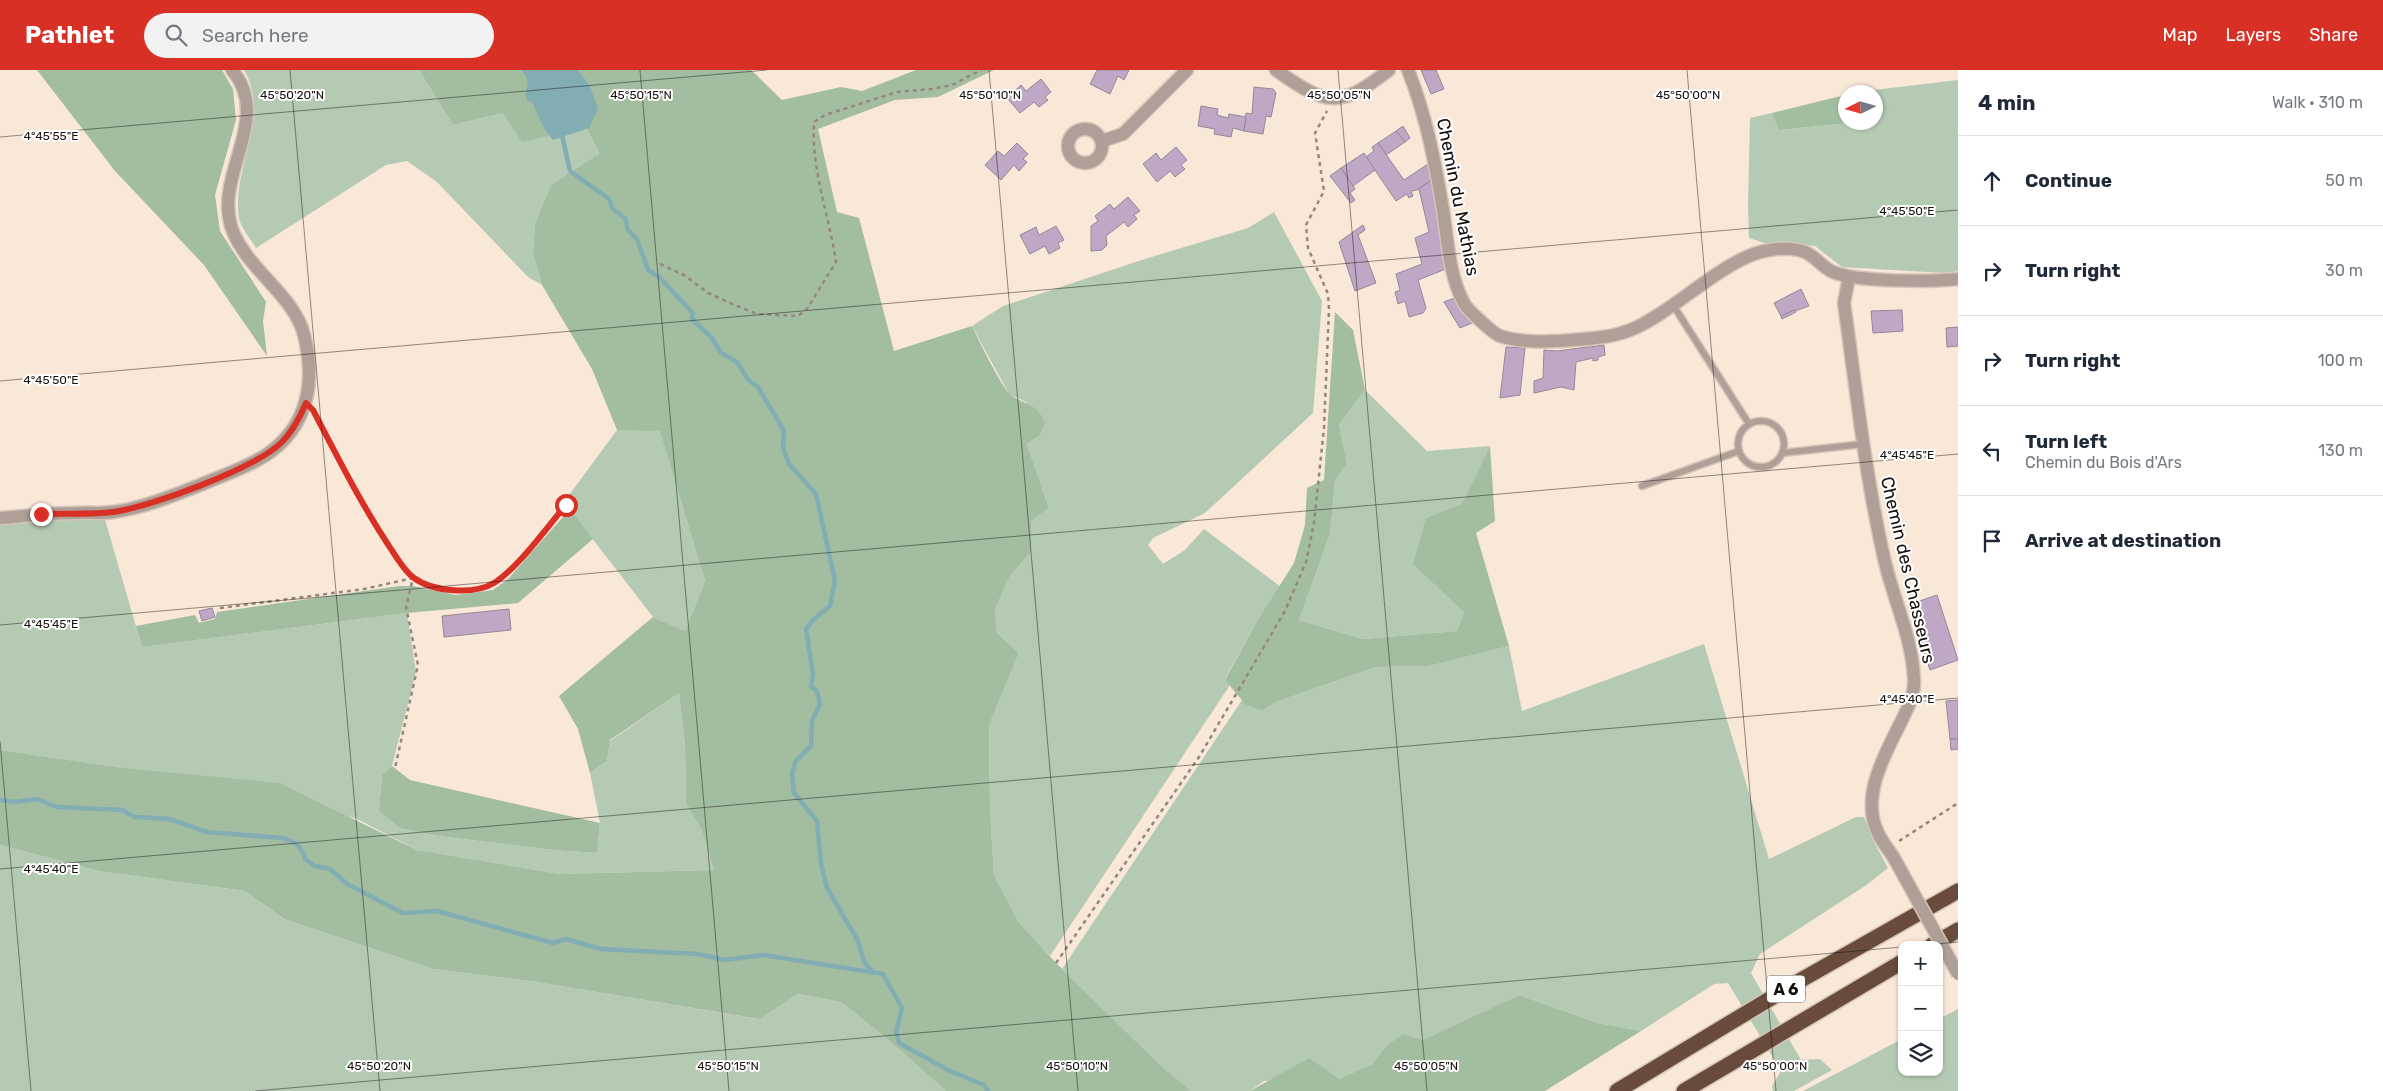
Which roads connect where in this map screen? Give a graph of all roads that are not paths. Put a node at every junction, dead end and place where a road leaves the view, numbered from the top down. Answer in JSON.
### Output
{"nodes":[{"id":1,"x":232,"y":70,"type":"edge"},
{"id":2,"x":1187,"y":70,"type":"edge"},
{"id":3,"x":1276,"y":70,"type":"edge"},
{"id":4,"x":1389,"y":70,"type":"edge"},
{"id":5,"x":1408,"y":70,"type":"edge"},
{"id":6,"x":1102,"y":141,"type":"dead end"},
{"id":7,"x":1849,"y":277,"type":"junction"},
{"id":8,"x":1958,"y":279,"type":"edge"},
{"id":9,"x":1673,"y":305,"type":"junction"},
{"id":10,"x":1749,"y":424,"type":"junction"},
{"id":11,"x":1864,"y":444,"type":"junction"},
{"id":12,"x":1739,"y":451,"type":"junction"},
{"id":13,"x":1782,"y":453,"type":"junction"},
{"id":14,"x":1642,"y":486,"type":"dead end"},
{"id":15,"x":0,"y":518,"type":"edge"},
{"id":16,"x":1958,"y":891,"type":"edge"},
{"id":17,"x":1958,"y":930,"type":"edge"},
{"id":18,"x":1939,"y":941,"type":"edge"},
{"id":19,"x":1898,"y":964,"type":"edge"},
{"id":20,"x":1958,"y":974,"type":"edge"},
{"id":21,"x":1617,"y":1091,"type":"edge"},
{"id":22,"x":1684,"y":1091,"type":"edge"}],
"edges":[{"from":1,"to":15,"type":"street"},
{"from":2,"to":6,"type":"street"},
{"from":3,"to":4,"type":"street"},
{"from":5,"to":9,"type":"street","name":"Chemin du Mathias"},
{"from":7,"to":8,"type":"street","name":"Chemin du Mathias"},
{"from":7,"to":9,"type":"street","name":"Chemin du Mathias"},
{"from":7,"to":11,"type":"street","name":"Chemin des Chasseurs"},
{"from":9,"to":10,"type":"lane"},
{"from":10,"to":12,"type":"lane"},
{"from":10,"to":13,"type":"lane"},
{"from":11,"to":13,"type":"lane"},
{"from":11,"to":20,"type":"street","name":"Chemin des Chasseurs","bridge":true},
{"from":12,"to":13,"type":"lane"},
{"from":12,"to":14,"type":"lane"},
{"from":16,"to":21,"type":"highway","number":"A 6"},
{"from":17,"to":18,"type":"highway"},
{"from":19,"to":22,"type":"highway","number":"A 6"}]}
